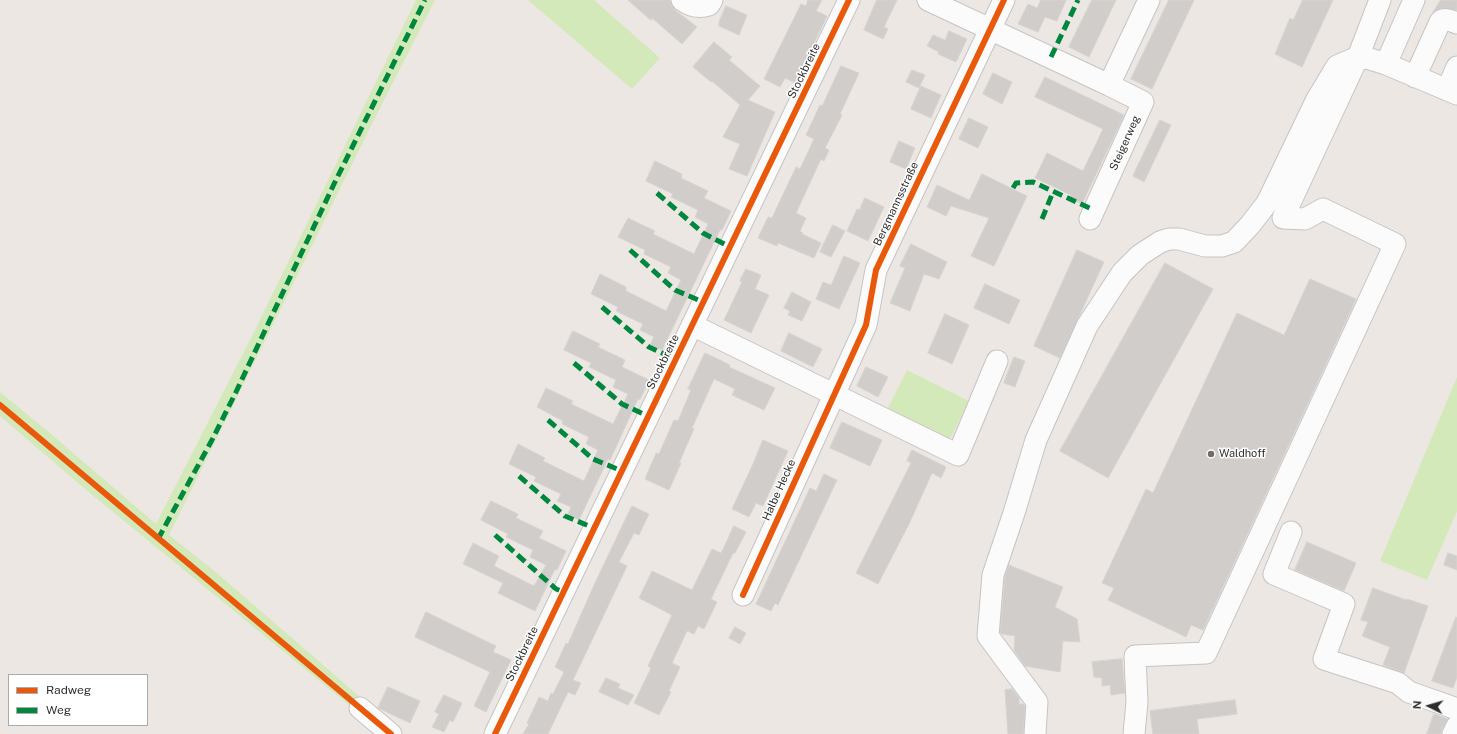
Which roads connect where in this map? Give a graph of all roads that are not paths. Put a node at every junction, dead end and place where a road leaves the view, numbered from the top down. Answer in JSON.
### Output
{"nodes":[{"id":1,"x":682,"y":0,"type":"edge"},
{"id":2,"x":712,"y":0,"type":"edge"},
{"id":3,"x":849,"y":0,"type":"edge"},
{"id":4,"x":928,"y":0,"type":"edge"},
{"id":5,"x":1004,"y":0,"type":"edge"},
{"id":6,"x":1149,"y":0,"type":"edge"},
{"id":7,"x":1380,"y":0,"type":"edge"},
{"id":8,"x":1414,"y":0,"type":"edge"},
{"id":9,"x":1457,"y":23,"type":"edge"},
{"id":10,"x":990,"y":28,"type":"junction"},
{"id":11,"x":1358,"y":57,"type":"junction"},
{"id":12,"x":1386,"y":64,"type":"junction"},
{"id":13,"x":1457,"y":67,"type":"edge"},
{"id":14,"x":1415,"y":77,"type":"junction"},
{"id":15,"x":1109,"y":85,"type":"junction"},
{"id":16,"x":1452,"y":92,"type":"edge"},
{"id":17,"x":1090,"y":219,"type":"dead end"},
{"id":18,"x":692,"y":325,"type":"junction"},
{"id":19,"x":997,"y":361,"type":"dead end"},
{"id":20,"x":834,"y":394,"type":"junction"},
{"id":21,"x":1291,"y":532,"type":"dead end"},
{"id":22,"x":743,"y":595,"type":"dead end"},
{"id":23,"x":360,"y":708,"type":"dead end"},
{"id":24,"x":1457,"y":709,"type":"edge"},
{"id":25,"x":1457,"y":726,"type":"edge"},
{"id":26,"x":391,"y":734,"type":"edge"},
{"id":27,"x":495,"y":734,"type":"edge"},
{"id":28,"x":1035,"y":734,"type":"edge"},
{"id":29,"x":1134,"y":734,"type":"edge"},
{"id":30,"x":1453,"y":734,"type":"edge"}],
"edges":[{"from":1,"to":2,"type":"street"},
{"from":3,"to":18,"type":"street","name":"Stockbreite"},
{"from":4,"to":10,"type":"street"},
{"from":5,"to":10,"type":"street","name":"Bergmannsstraße"},
{"from":6,"to":15,"type":"street"},
{"from":7,"to":11,"type":"street"},
{"from":8,"to":12,"type":"street"},
{"from":9,"to":14,"type":"street"},
{"from":10,"to":15,"type":"street","name":"Steigerweg"},
{"from":10,"to":20,"type":"street","name":"Bergmannsstraße"},
{"from":11,"to":12,"type":"street"},
{"from":11,"to":28,"type":"street"},
{"from":11,"to":29,"type":"street"},
{"from":12,"to":14,"type":"street"},
{"from":13,"to":16,"type":"street"},
{"from":14,"to":16,"type":"street"},
{"from":15,"to":17,"type":"street","name":"Steigerweg"},
{"from":18,"to":20,"type":"street"},
{"from":18,"to":27,"type":"street","name":"Stockbreite"},
{"from":19,"to":20,"type":"street"},
{"from":20,"to":22,"type":"street","name":"Halbe Hecke"},
{"from":21,"to":24,"type":"street"},
{"from":23,"to":26,"type":"street"},
{"from":25,"to":30,"type":"street"}]}
